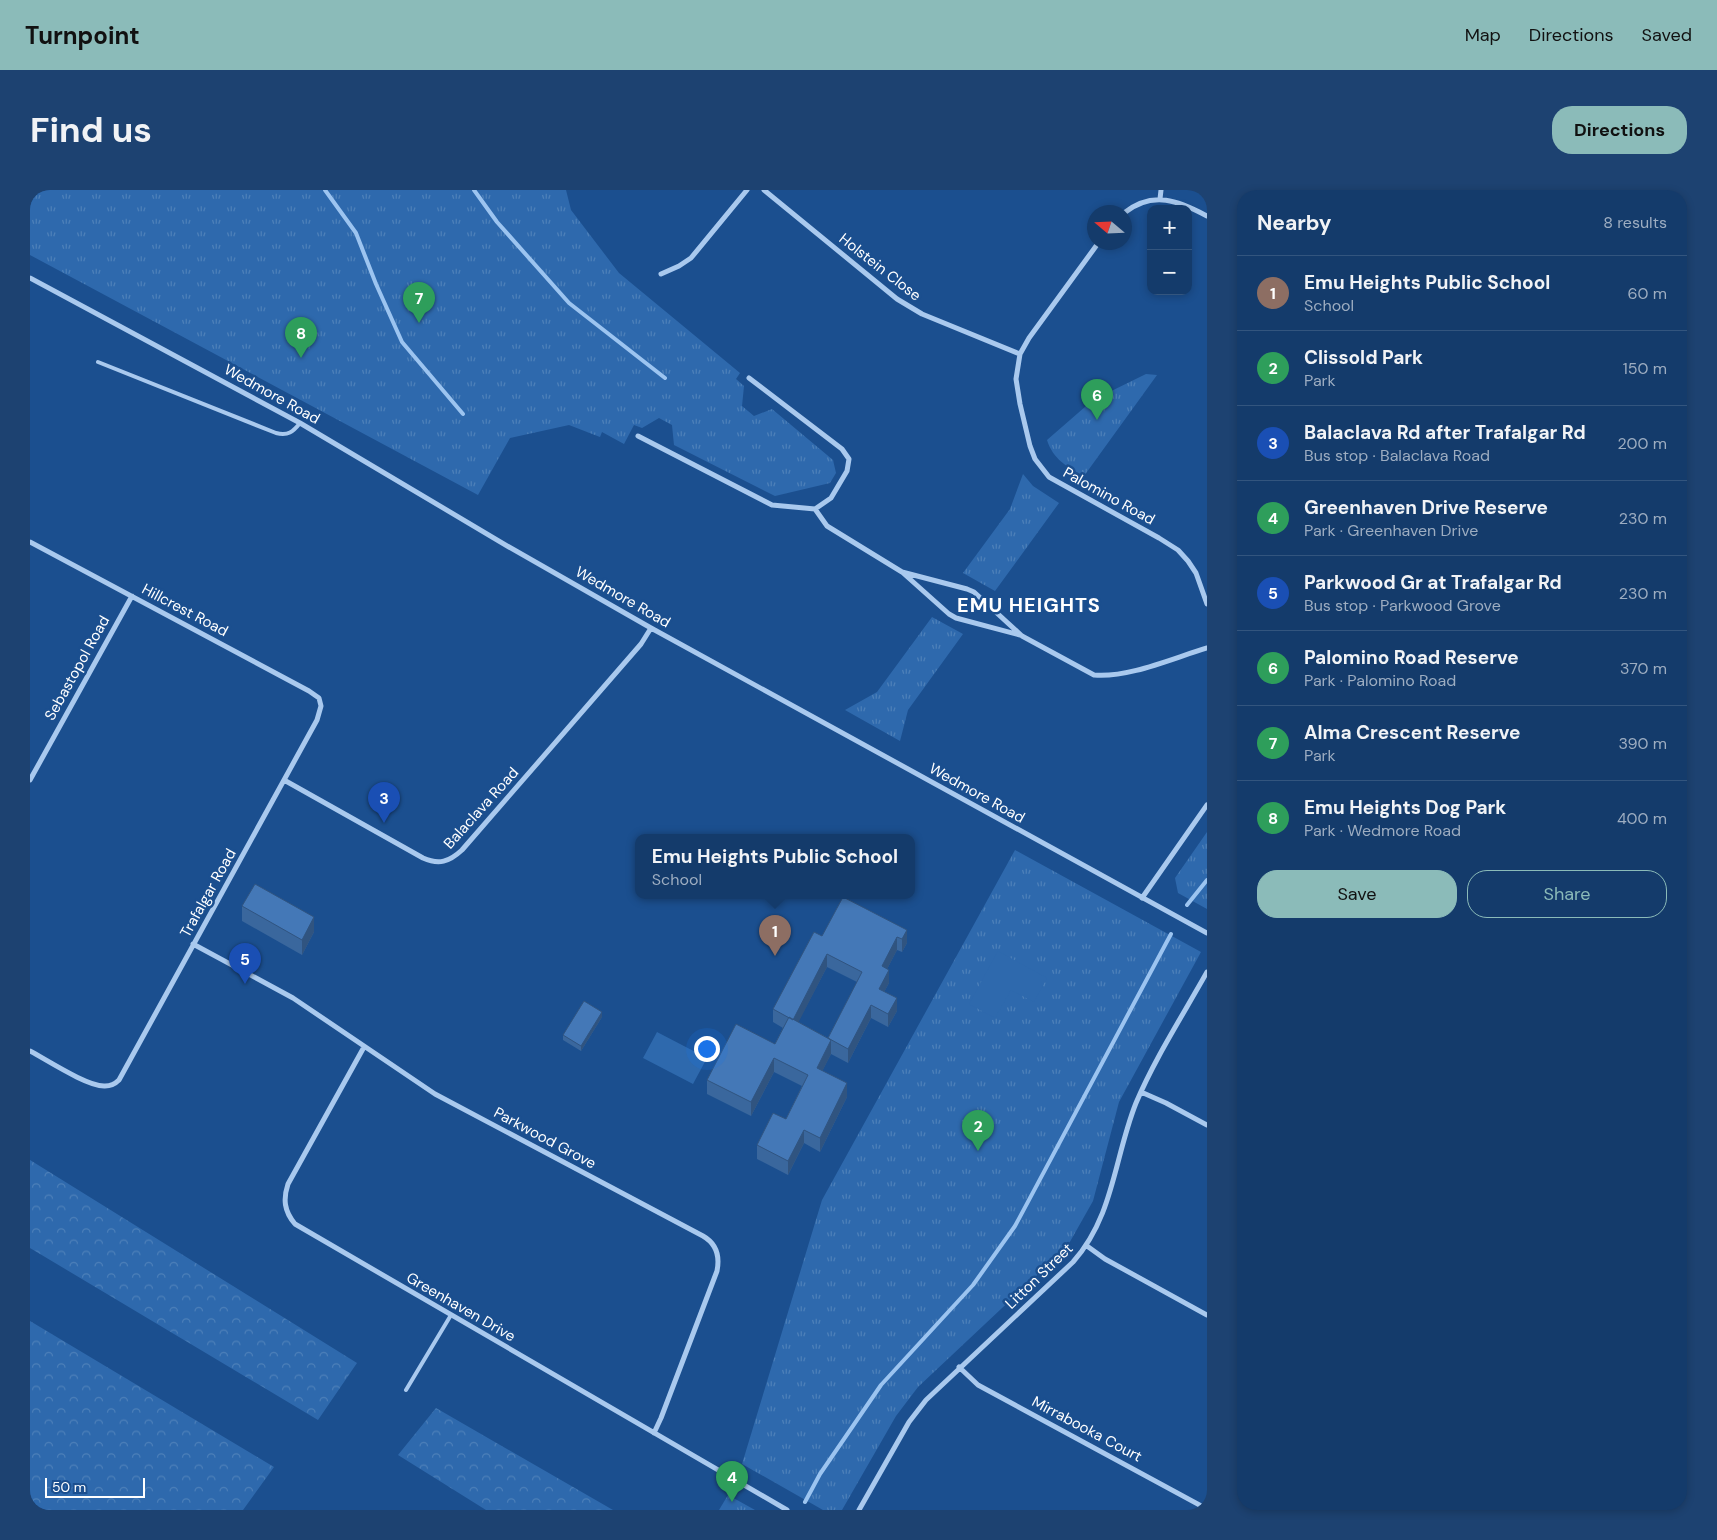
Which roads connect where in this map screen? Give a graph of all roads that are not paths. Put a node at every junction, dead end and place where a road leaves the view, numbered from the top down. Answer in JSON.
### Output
{"nodes":[{"id":1,"x":747,"y":190,"type":"edge"},
{"id":2,"x":764,"y":190,"type":"edge"},
{"id":3,"x":1160,"y":190,"type":"edge"},
{"id":4,"x":1160,"y":199,"type":"junction"},
{"id":5,"x":1132,"y":207,"type":"edge"},
{"id":6,"x":1207,"y":216,"type":"edge"},
{"id":7,"x":1093,"y":250,"type":"edge"},
{"id":8,"x":661,"y":274,"type":"dead end"},
{"id":9,"x":30,"y":278,"type":"edge"},
{"id":10,"x":1020,"y":354,"type":"junction"},
{"id":11,"x":98,"y":362,"type":"dead end"},
{"id":12,"x":749,"y":378,"type":"dead end"},
{"id":13,"x":300,"y":423,"type":"junction"},
{"id":14,"x":638,"y":436,"type":"dead end"},
{"id":15,"x":815,"y":509,"type":"junction"},
{"id":16,"x":30,"y":542,"type":"edge"},
{"id":17,"x":902,"y":572,"type":"junction"},
{"id":18,"x":132,"y":596,"type":"junction"},
{"id":19,"x":1207,"y":604,"type":"edge"},
{"id":20,"x":651,"y":628,"type":"junction"},
{"id":21,"x":1022,"y":636,"type":"junction"},
{"id":22,"x":1207,"y":648,"type":"edge"},
{"id":23,"x":321,"y":706,"type":"joint"},
{"id":24,"x":30,"y":780,"type":"edge"},
{"id":25,"x":284,"y":780,"type":"junction"},
{"id":26,"x":1207,"y":805,"type":"edge"},
{"id":27,"x":1142,"y":898,"type":"junction"},
{"id":28,"x":1207,"y":933,"type":"edge"},
{"id":29,"x":194,"y":944,"type":"junction"},
{"id":30,"x":1207,"y":972,"type":"edge"},
{"id":31,"x":364,"y":1047,"type":"junction"},
{"id":32,"x":30,"y":1051,"type":"edge"},
{"id":33,"x":1141,"y":1092,"type":"junction"},
{"id":34,"x":1207,"y":1125,"type":"edge"},
{"id":35,"x":1087,"y":1246,"type":"junction"},
{"id":36,"x":451,"y":1315,"type":"junction"},
{"id":37,"x":1207,"y":1315,"type":"edge"},
{"id":38,"x":959,"y":1367,"type":"junction"},
{"id":39,"x":406,"y":1390,"type":"dead end"},
{"id":40,"x":654,"y":1433,"type":"junction"},
{"id":41,"x":1207,"y":1508,"type":"edge"},
{"id":42,"x":787,"y":1510,"type":"edge"},
{"id":43,"x":859,"y":1510,"type":"edge"}],
"edges":[{"from":1,"to":8,"type":"street"},
{"from":2,"to":10,"type":"street","name":"Holstein Close"},
{"from":3,"to":4,"type":"street"},
{"from":4,"to":5,"type":"street"},
{"from":4,"to":6,"type":"street"},
{"from":7,"to":10,"type":"street","name":"Palomino Road"},
{"from":9,"to":13,"type":"street","name":"Wedmore Road"},
{"from":10,"to":19,"type":"street","name":"Palomino Road"},
{"from":11,"to":13,"type":"lane"},
{"from":12,"to":15,"type":"street"},
{"from":13,"to":20,"type":"street","name":"Wedmore Road"},
{"from":14,"to":15,"type":"street"},
{"from":15,"to":17,"type":"street"},
{"from":16,"to":18,"type":"street","name":"Hillcrest Road"},
{"from":17,"to":21,"type":"street"},
{"from":17,"to":21,"type":"street"},
{"from":18,"to":23,"type":"street","name":"Hillcrest Road"},
{"from":18,"to":24,"type":"street","name":"Sebastopol Road"},
{"from":20,"to":25,"type":"street","name":"Balaclava Road"},
{"from":20,"to":27,"type":"street","name":"Wedmore Road"},
{"from":21,"to":22,"type":"street"},
{"from":23,"to":25,"type":"street","name":"Trafalgar Road"},
{"from":25,"to":29,"type":"street","name":"Trafalgar Road"},
{"from":26,"to":27,"type":"street"},
{"from":27,"to":28,"type":"street","name":"Wedmore Road"},
{"from":29,"to":31,"type":"street","name":"Parkwood Grove"},
{"from":29,"to":32,"type":"street","name":"Trafalgar Road"},
{"from":30,"to":33,"type":"street","name":"Litton Street"},
{"from":31,"to":36,"type":"street","name":"Greenhaven Drive"},
{"from":31,"to":40,"type":"street","name":"Parkwood Grove"},
{"from":33,"to":34,"type":"street"},
{"from":33,"to":35,"type":"street","name":"Litton Street"},
{"from":35,"to":37,"type":"street"},
{"from":35,"to":38,"type":"street","name":"Litton Street"},
{"from":36,"to":39,"type":"lane"},
{"from":36,"to":40,"type":"street","name":"Greenhaven Drive"},
{"from":38,"to":41,"type":"street","name":"Mirrabooka Court"},
{"from":38,"to":43,"type":"street","name":"Litton Street"},
{"from":40,"to":42,"type":"street","name":"Greenhaven Drive"}]}
